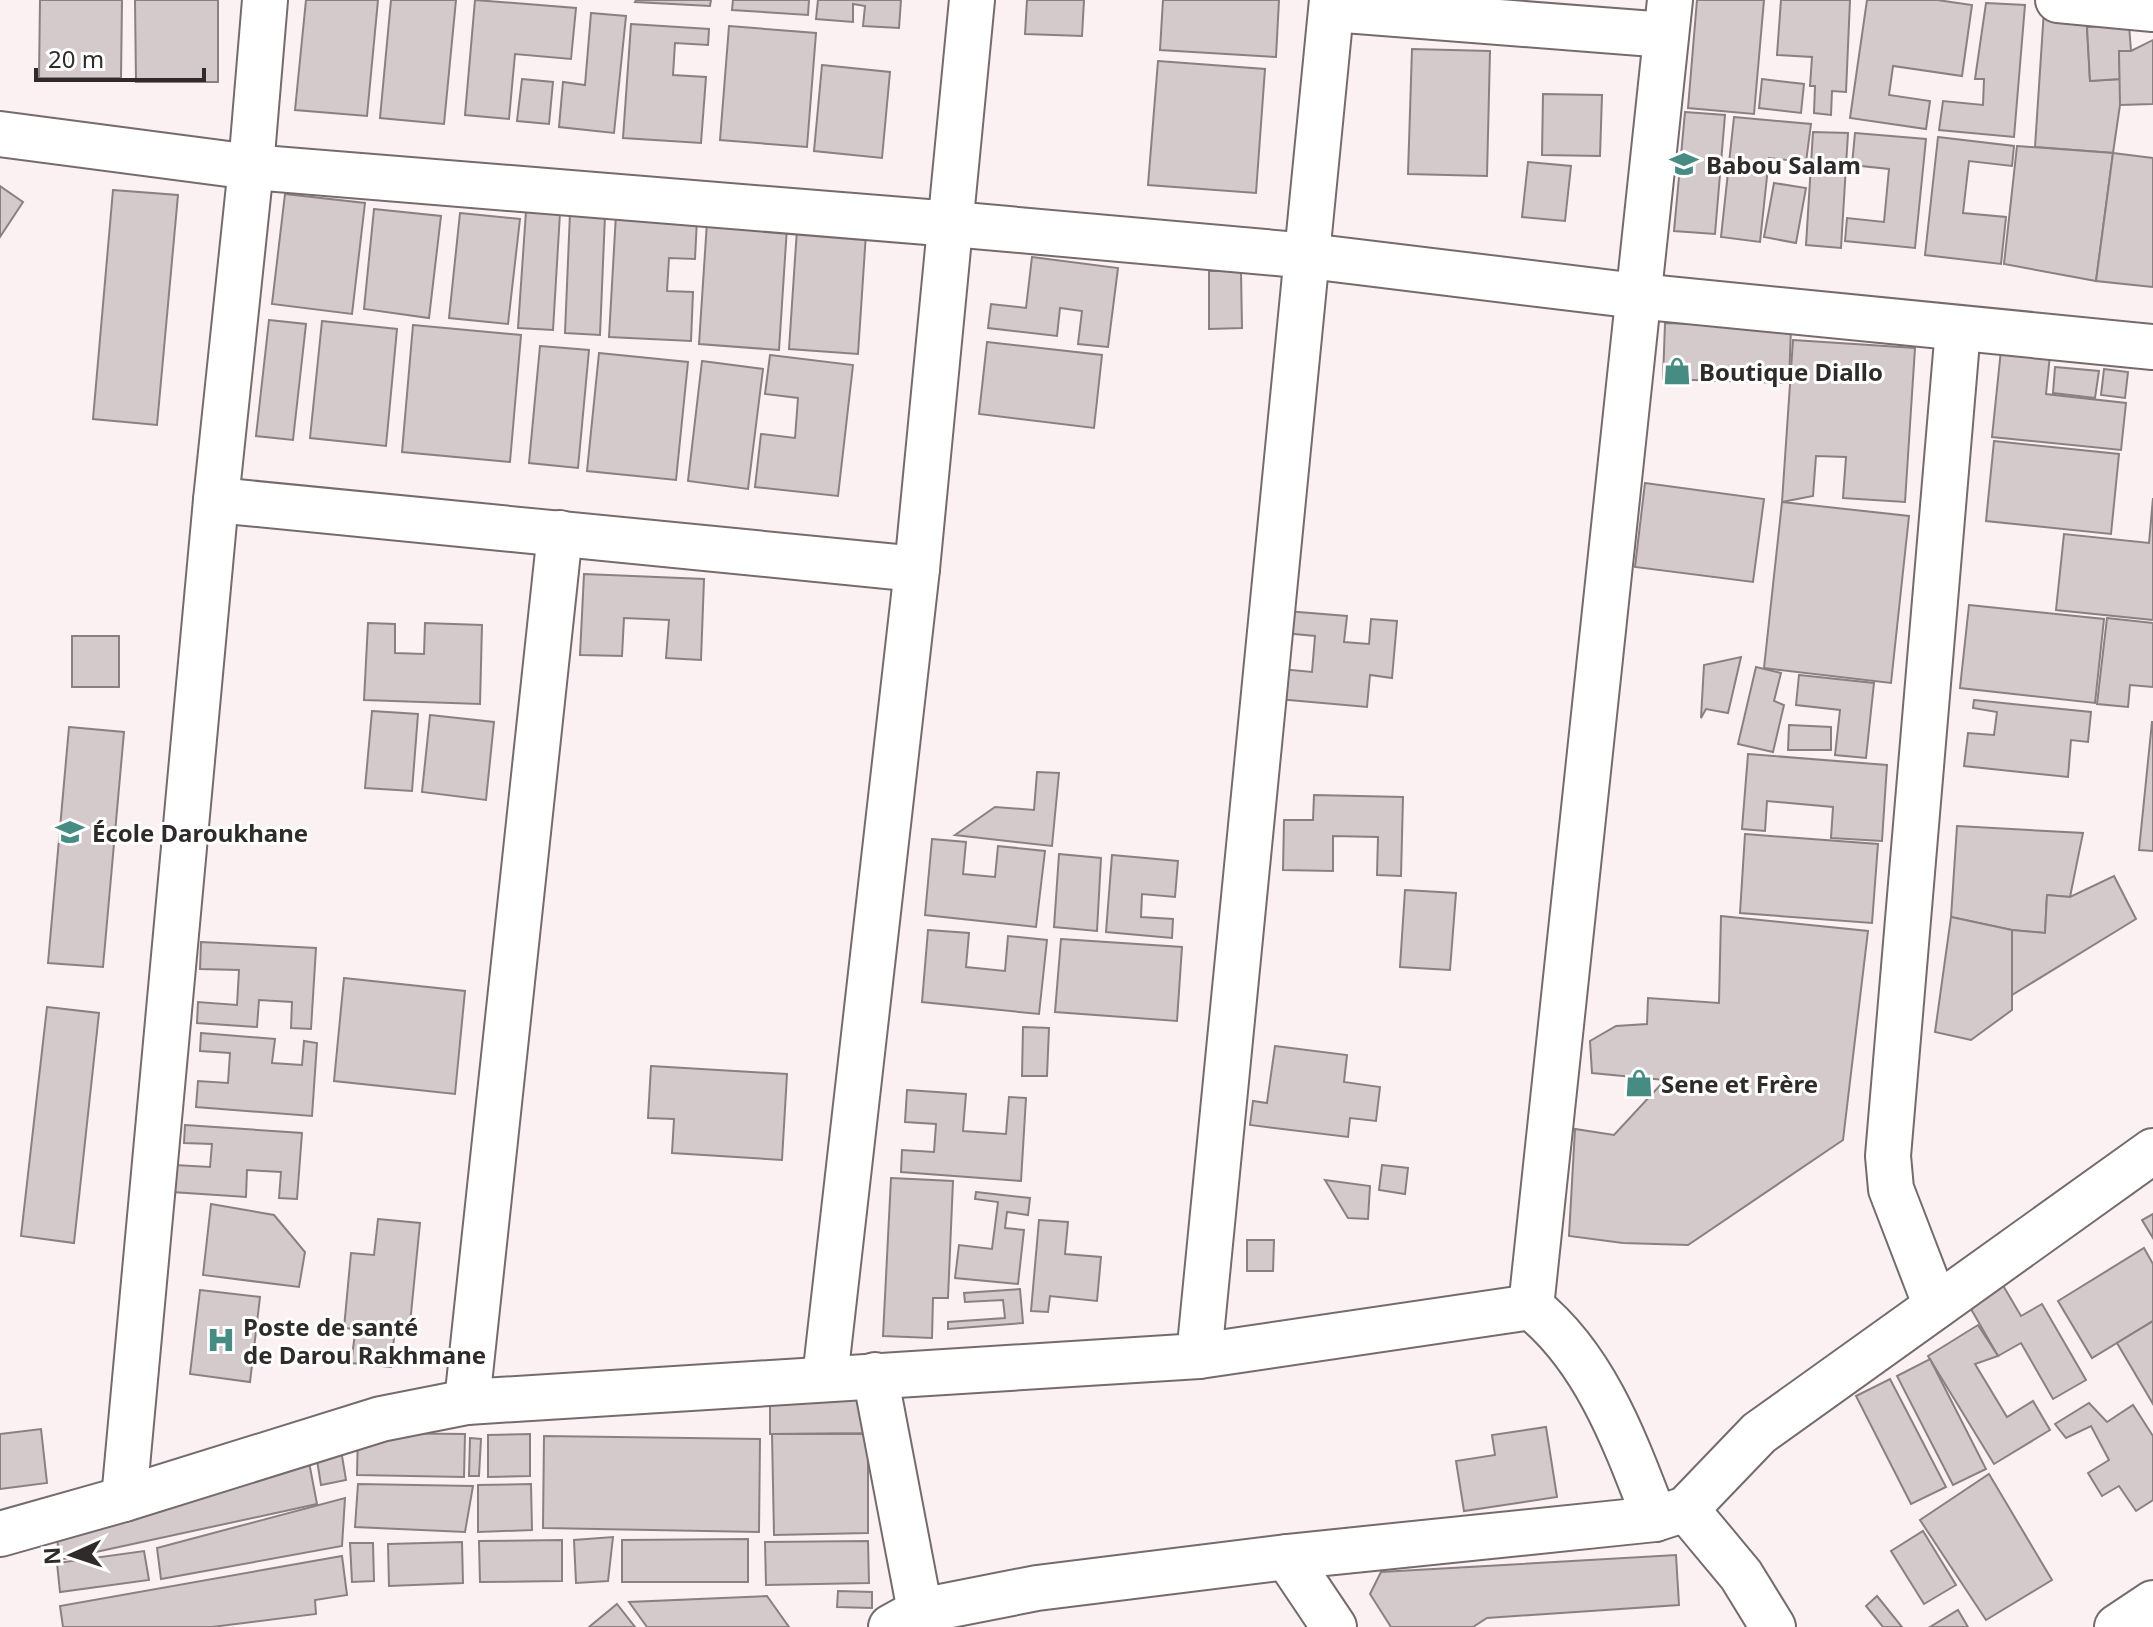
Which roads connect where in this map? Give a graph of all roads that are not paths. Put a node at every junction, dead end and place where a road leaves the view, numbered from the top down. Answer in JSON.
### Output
{"nodes":[{"id":1,"x":265,"y":0,"type":"edge"},
{"id":2,"x":972,"y":0,"type":"edge"},
{"id":3,"x":2058,"y":0,"type":"edge"},
{"id":4,"x":1332,"y":4,"type":"edge"},
{"id":5,"x":2153,"y":9,"type":"edge"},
{"id":6,"x":1668,"y":17,"type":"edge"},
{"id":7,"x":0,"y":134,"type":"edge"},
{"id":8,"x":251,"y":167,"type":"junction"},
{"id":9,"x":952,"y":224,"type":"junction"},
{"id":10,"x":1309,"y":256,"type":"junction"},
{"id":11,"x":1637,"y":296,"type":"junction"},
{"id":12,"x":1958,"y":329,"type":"junction"},
{"id":13,"x":2153,"y":347,"type":"edge"},
{"id":14,"x":216,"y":500,"type":"junction"},
{"id":15,"x":560,"y":533,"type":"junction"},
{"id":16,"x":917,"y":569,"type":"junction"},
{"id":17,"x":2153,"y":1151,"type":"edge"},
{"id":18,"x":1936,"y":1306,"type":"junction"},
{"id":19,"x":1531,"y":1307,"type":"junction"},
{"id":20,"x":1199,"y":1356,"type":"junction"},
{"id":21,"x":875,"y":1375,"type":"junction"},
{"id":22,"x":825,"y":1378,"type":"junction"},
{"id":23,"x":467,"y":1402,"type":"junction"},
{"id":24,"x":124,"y":1499,"type":"junction"},
{"id":25,"x":1670,"y":1514,"type":"junction"},
{"id":26,"x":0,"y":1534,"type":"edge"},
{"id":27,"x":1287,"y":1557,"type":"junction"},
{"id":28,"x":2153,"y":1603,"type":"edge"},
{"id":29,"x":914,"y":1622,"type":"edge"},
{"id":30,"x":1334,"y":1627,"type":"edge"},
{"id":31,"x":1773,"y":1627,"type":"edge"},
{"id":32,"x":2117,"y":1627,"type":"edge"}],
"edges":[{"from":1,"to":8,"type":"street"},
{"from":2,"to":9,"type":"street"},
{"from":3,"to":5,"type":"street"},
{"from":4,"to":6,"type":"street"},
{"from":4,"to":10,"type":"street"},
{"from":6,"to":11,"type":"street"},
{"from":7,"to":8,"type":"street"},
{"from":8,"to":9,"type":"street"},
{"from":8,"to":14,"type":"street"},
{"from":9,"to":10,"type":"street"},
{"from":9,"to":16,"type":"street"},
{"from":10,"to":11,"type":"street"},
{"from":10,"to":20,"type":"street"},
{"from":11,"to":12,"type":"street"},
{"from":11,"to":19,"type":"street"},
{"from":12,"to":13,"type":"street"},
{"from":12,"to":18,"type":"street"},
{"from":14,"to":15,"type":"street"},
{"from":14,"to":24,"type":"street"},
{"from":15,"to":16,"type":"street"},
{"from":15,"to":23,"type":"street"},
{"from":16,"to":22,"type":"street"},
{"from":17,"to":18,"type":"street"},
{"from":18,"to":25,"type":"street"},
{"from":19,"to":20,"type":"street"},
{"from":19,"to":25,"type":"street"},
{"from":20,"to":21,"type":"street"},
{"from":21,"to":22,"type":"street"},
{"from":21,"to":29,"type":"street"},
{"from":22,"to":23,"type":"street"},
{"from":23,"to":24,"type":"street"},
{"from":24,"to":26,"type":"street"},
{"from":25,"to":27,"type":"street"},
{"from":25,"to":31,"type":"street"},
{"from":27,"to":29,"type":"street"},
{"from":27,"to":30,"type":"street"},
{"from":28,"to":32,"type":"street"}]}
